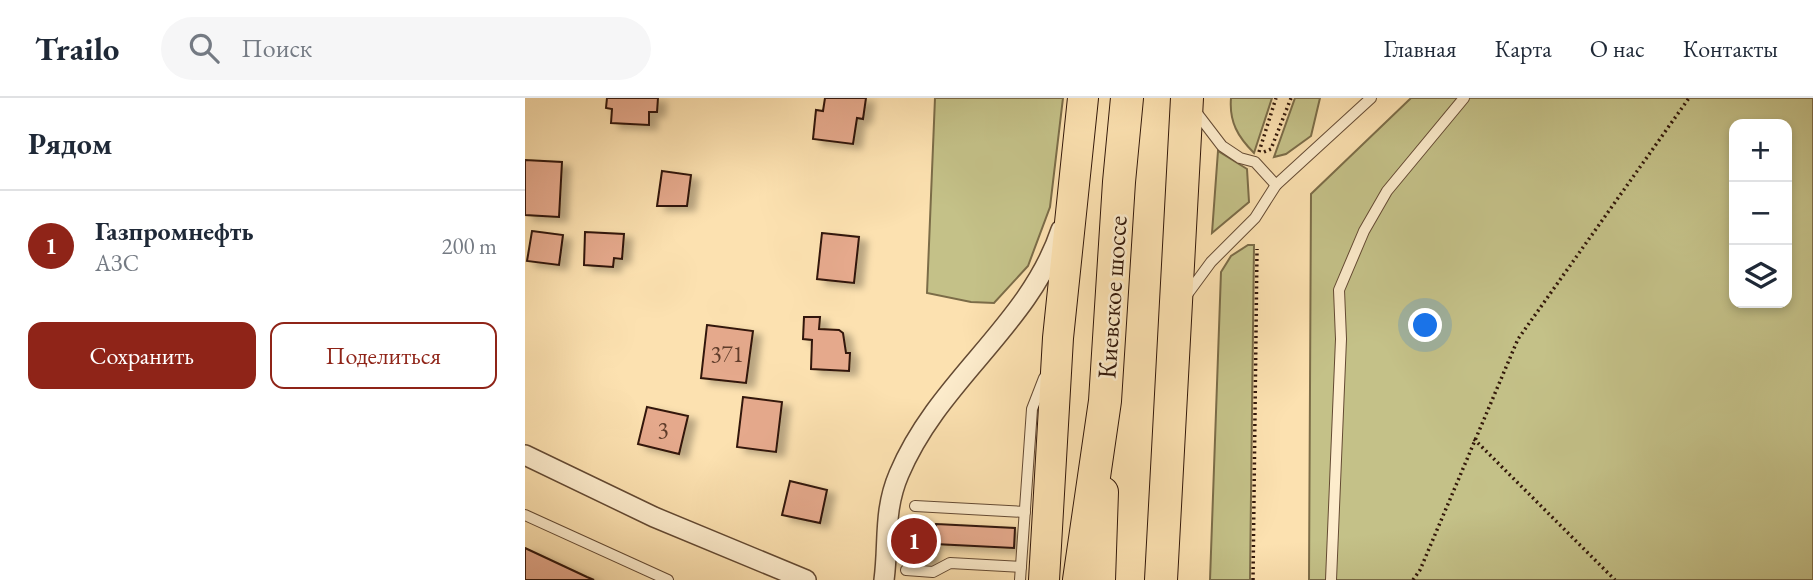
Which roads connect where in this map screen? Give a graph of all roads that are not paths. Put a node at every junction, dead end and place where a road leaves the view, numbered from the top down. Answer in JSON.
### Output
{"nodes":[{"id":1,"x":1083,"y":98,"type":"edge"},
{"id":2,"x":1127,"y":98,"type":"edge"},
{"id":3,"x":1187,"y":98,"type":"edge"},
{"id":4,"x":1371,"y":98,"type":"edge"},
{"id":5,"x":1464,"y":98,"type":"edge"},
{"id":6,"x":1276,"y":185,"type":"junction"},
{"id":7,"x":1070,"y":203,"type":"junction"},
{"id":8,"x":1175,"y":310,"type":"junction"},
{"id":9,"x":1058,"y":338,"type":"junction"},
{"id":10,"x":1105,"y":401,"type":"junction"},
{"id":11,"x":525,"y":456,"type":"edge"},
{"id":12,"x":915,"y":506,"type":"dead end"},
{"id":13,"x":1025,"y":512,"type":"junction"},
{"id":14,"x":525,"y":515,"type":"edge"},
{"id":15,"x":906,"y":570,"type":"dead end"},
{"id":16,"x":1033,"y":573,"type":"edge"},
{"id":17,"x":647,"y":576,"type":"edge"},
{"id":18,"x":669,"y":580,"type":"edge"},
{"id":19,"x":806,"y":580,"type":"edge"},
{"id":20,"x":884,"y":580,"type":"edge"},
{"id":21,"x":1020,"y":580,"type":"edge"},
{"id":22,"x":1079,"y":580,"type":"edge"},
{"id":23,"x":1101,"y":580,"type":"edge"},
{"id":24,"x":1161,"y":580,"type":"edge"},
{"id":25,"x":1331,"y":580,"type":"edge"}],
"edges":[{"from":1,"to":7,"type":"main road"},
{"from":2,"to":10,"type":"highway","name":"Киевское шоссе"},
{"from":3,"to":6,"type":"lane"},
{"from":3,"to":8,"type":"highway"},
{"from":4,"to":6,"type":"lane"},
{"from":5,"to":25,"type":"lane"},
{"from":6,"to":8,"type":"lane"},
{"from":7,"to":9,"type":"main road"},
{"from":7,"to":20,"type":"street"},
{"from":8,"to":24,"type":"highway"},
{"from":9,"to":13,"type":"lane"},
{"from":9,"to":16,"type":"main road"},
{"from":10,"to":22,"type":"highway"},
{"from":10,"to":23,"type":"main road","name":"Киевское шоссе"},
{"from":11,"to":19,"type":"street"},
{"from":12,"to":13,"type":"lane"},
{"from":13,"to":16,"type":"lane"},
{"from":14,"to":17,"type":"lane"},
{"from":15,"to":16,"type":"lane"},
{"from":16,"to":21,"type":"lane"},
{"from":17,"to":18,"type":"lane"}]}
